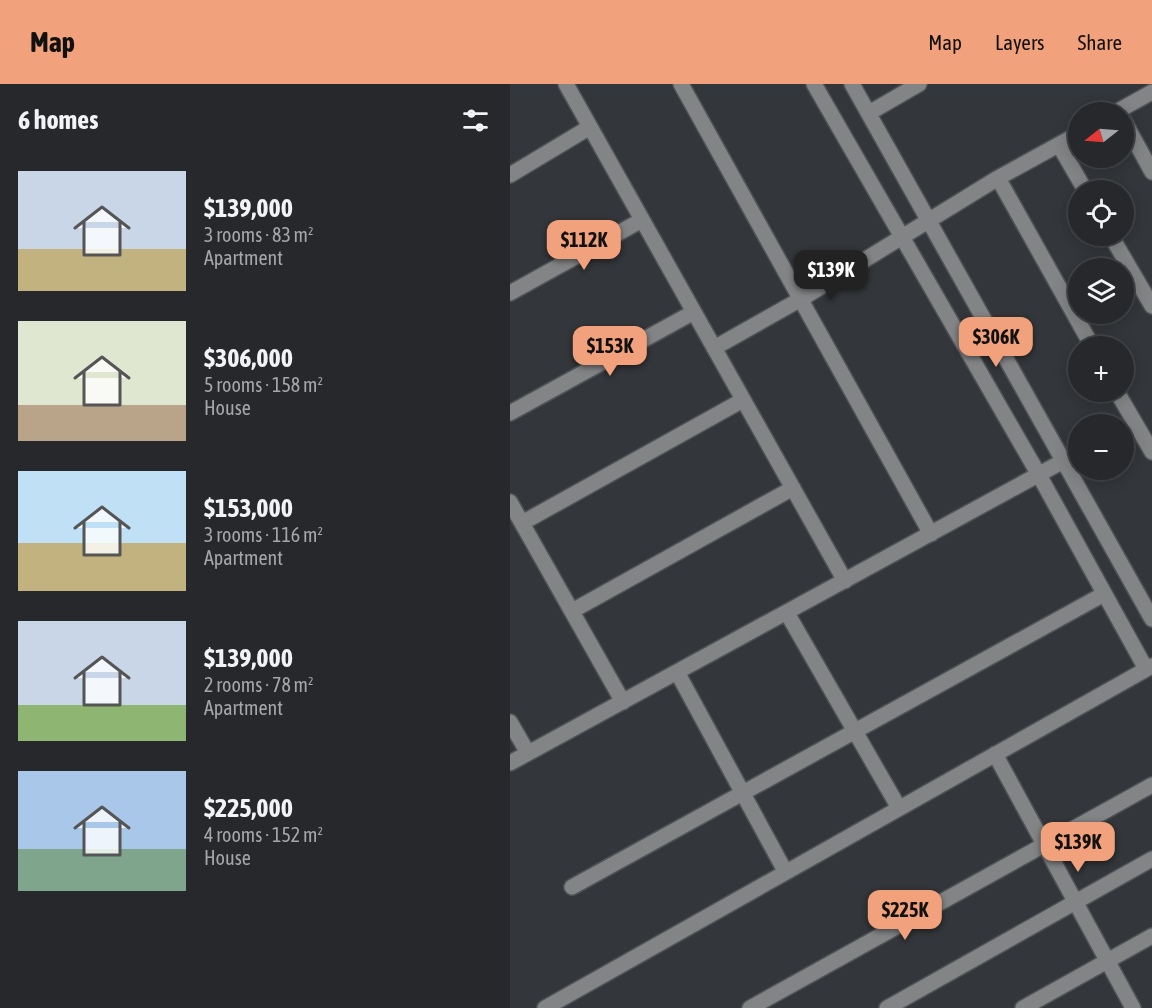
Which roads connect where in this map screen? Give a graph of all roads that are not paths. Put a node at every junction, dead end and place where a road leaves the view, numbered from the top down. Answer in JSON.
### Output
{"nodes":[{"id":1,"x":567,"y":84,"type":"edge"},
{"id":2,"x":681,"y":84,"type":"edge"},
{"id":3,"x":814,"y":84,"type":"edge"},
{"id":4,"x":852,"y":84,"type":"edge"},
{"id":5,"x":919,"y":84,"type":"edge"},
{"id":6,"x":1152,"y":92,"type":"edge"},
{"id":7,"x":1134,"y":104,"type":"edge"},
{"id":8,"x":869,"y":113,"type":"junction"},
{"id":9,"x":590,"y":127,"type":"junction"},
{"id":10,"x":1068,"y":140,"type":"edge"},
{"id":11,"x":1134,"y":140,"type":"edge"},
{"id":12,"x":1059,"y":145,"type":"junction"},
{"id":13,"x":1152,"y":172,"type":"edge"},
{"id":14,"x":510,"y":175,"type":"edge"},
{"id":15,"x":998,"y":178,"type":"junction"},
{"id":16,"x":1079,"y":180,"type":"edge"},
{"id":17,"x":642,"y":220,"type":"junction"},
{"id":18,"x":928,"y":221,"type":"junction"},
{"id":19,"x":902,"y":238,"type":"junction"},
{"id":20,"x":1118,"y":246,"type":"edge"},
{"id":21,"x":510,"y":293,"type":"edge"},
{"id":22,"x":801,"y":299,"type":"junction"},
{"id":23,"x":1152,"y":306,"type":"edge"},
{"id":24,"x":694,"y":312,"type":"junction"},
{"id":25,"x":1086,"y":336,"type":"edge"},
{"id":26,"x":714,"y":348,"type":"junction"},
{"id":27,"x":743,"y":400,"type":"junction"},
{"id":28,"x":510,"y":413,"type":"edge"},
{"id":29,"x":1134,"y":432,"type":"edge"},
{"id":30,"x":1151,"y":454,"type":"edge"},
{"id":31,"x":1068,"y":459,"type":"edge"},
{"id":32,"x":1064,"y":462,"type":"junction"},
{"id":33,"x":1039,"y":476,"type":"junction"},
{"id":34,"x":793,"y":488,"type":"junction"},
{"id":35,"x":510,"y":502,"type":"edge"},
{"id":36,"x":522,"y":523,"type":"junction"},
{"id":37,"x":931,"y":534,"type":"junction"},
{"id":38,"x":845,"y":581,"type":"junction"},
{"id":39,"x":1104,"y":594,"type":"junction"},
{"id":40,"x":572,"y":611,"type":"junction"},
{"id":41,"x":787,"y":613,"type":"junction"},
{"id":42,"x":1152,"y":620,"type":"edge"},
{"id":43,"x":1149,"y":668,"type":"edge"},
{"id":44,"x":677,"y":672,"type":"junction"},
{"id":45,"x":623,"y":702,"type":"junction"},
{"id":46,"x":510,"y":722,"type":"edge"},
{"id":47,"x":855,"y":732,"type":"junction"},
{"id":48,"x":528,"y":753,"type":"junction"},
{"id":49,"x":995,"y":754,"type":"junction"},
{"id":50,"x":510,"y":763,"type":"edge"},
{"id":51,"x":1152,"y":785,"type":"edge"},
{"id":52,"x":743,"y":794,"type":"junction"},
{"id":53,"x":899,"y":808,"type":"junction"},
{"id":54,"x":1045,"y":846,"type":"junction"},
{"id":55,"x":1152,"y":859,"type":"edge"},
{"id":56,"x":785,"y":872,"type":"junction"},
{"id":57,"x":572,"y":887,"type":"dead end"},
{"id":58,"x":1076,"y":903,"type":"junction"},
{"id":59,"x":1152,"y":936,"type":"edge"},
{"id":60,"x":1107,"y":961,"type":"junction"},
{"id":61,"x":550,"y":1007,"type":"edge"},
{"id":62,"x":750,"y":1008,"type":"edge"},
{"id":63,"x":888,"y":1008,"type":"edge"},
{"id":64,"x":1023,"y":1008,"type":"edge"},
{"id":65,"x":1132,"y":1008,"type":"edge"}],
"edges":[{"from":1,"to":9,"type":"street"},
{"from":2,"to":22,"type":"street"},
{"from":3,"to":19,"type":"street"},
{"from":4,"to":8,"type":"street"},
{"from":5,"to":8,"type":"street"},
{"from":6,"to":7,"type":"street"},
{"from":8,"to":18,"type":"street"},
{"from":9,"to":14,"type":"street"},
{"from":9,"to":17,"type":"street"},
{"from":10,"to":12,"type":"street"},
{"from":11,"to":13,"type":"street"},
{"from":12,"to":15,"type":"street"},
{"from":12,"to":16,"type":"street"},
{"from":15,"to":18,"type":"street"},
{"from":15,"to":25,"type":"street"},
{"from":17,"to":21,"type":"street"},
{"from":17,"to":24,"type":"street"},
{"from":18,"to":19,"type":"street"},
{"from":18,"to":32,"type":"street"},
{"from":19,"to":22,"type":"street"},
{"from":19,"to":33,"type":"street"},
{"from":20,"to":23,"type":"street"},
{"from":22,"to":26,"type":"street"},
{"from":22,"to":37,"type":"street"},
{"from":24,"to":26,"type":"street"},
{"from":24,"to":28,"type":"street"},
{"from":26,"to":27,"type":"street"},
{"from":27,"to":34,"type":"street"},
{"from":27,"to":36,"type":"street"},
{"from":29,"to":30,"type":"street"},
{"from":31,"to":32,"type":"street"},
{"from":32,"to":33,"type":"street"},
{"from":32,"to":42,"type":"street"},
{"from":33,"to":37,"type":"street"},
{"from":33,"to":39,"type":"street"},
{"from":34,"to":38,"type":"street"},
{"from":34,"to":40,"type":"street"},
{"from":35,"to":36,"type":"street"},
{"from":36,"to":40,"type":"street"},
{"from":37,"to":38,"type":"street"},
{"from":38,"to":41,"type":"street"},
{"from":39,"to":43,"type":"street"},
{"from":39,"to":47,"type":"street"},
{"from":40,"to":45,"type":"street"},
{"from":41,"to":44,"type":"street"},
{"from":41,"to":47,"type":"street"},
{"from":43,"to":49,"type":"street"},
{"from":44,"to":45,"type":"street"},
{"from":44,"to":52,"type":"street"},
{"from":45,"to":48,"type":"street"},
{"from":46,"to":48,"type":"street"},
{"from":47,"to":52,"type":"street"},
{"from":47,"to":53,"type":"street"},
{"from":48,"to":50,"type":"street"},
{"from":49,"to":53,"type":"street"},
{"from":49,"to":54,"type":"street"},
{"from":51,"to":54,"type":"street"},
{"from":52,"to":56,"type":"street"},
{"from":52,"to":57,"type":"street"},
{"from":53,"to":56,"type":"street"},
{"from":54,"to":58,"type":"street"},
{"from":54,"to":62,"type":"street"},
{"from":55,"to":58,"type":"street"},
{"from":56,"to":61,"type":"street"},
{"from":58,"to":60,"type":"street"},
{"from":58,"to":63,"type":"street"},
{"from":59,"to":60,"type":"street"},
{"from":60,"to":64,"type":"street"},
{"from":60,"to":65,"type":"street"}]}
